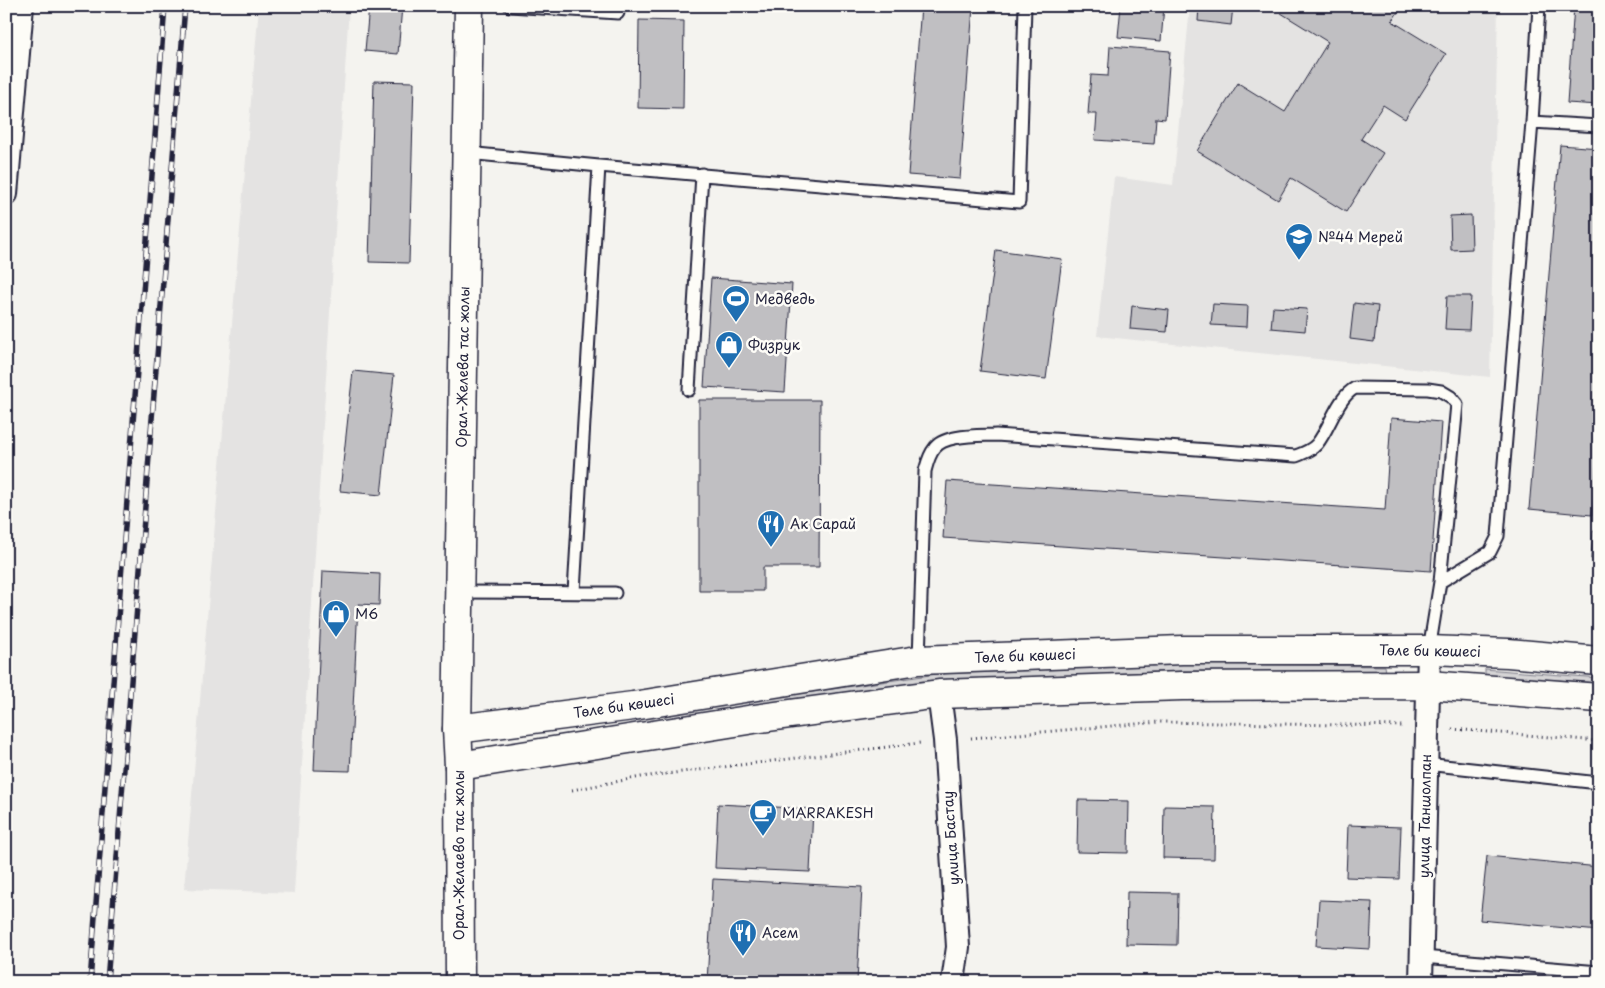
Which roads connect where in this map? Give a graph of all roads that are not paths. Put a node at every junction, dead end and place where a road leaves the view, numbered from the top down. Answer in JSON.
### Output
{"nodes":[{"id":1,"x":22,"y":6,"type":"edge"},
{"id":2,"x":469,"y":6,"type":"edge"},
{"id":3,"x":510,"y":6,"type":"edge"},
{"id":4,"x":618,"y":6,"type":"edge"},
{"id":5,"x":1025,"y":6,"type":"edge"},
{"id":6,"x":1539,"y":6,"type":"edge"},
{"id":7,"x":1532,"y":122,"type":"junction"},
{"id":8,"x":1599,"y":126,"type":"edge"},
{"id":9,"x":467,"y":153,"type":"junction"},
{"id":10,"x":599,"y":166,"type":"junction"},
{"id":11,"x":702,"y":174,"type":"junction"},
{"id":12,"x":6,"y":194,"type":"edge"},
{"id":13,"x":689,"y":390,"type":"dead end"},
{"id":14,"x":1440,"y":582,"type":"junction"},
{"id":15,"x":459,"y":592,"type":"junction"},
{"id":16,"x":574,"y":592,"type":"junction"},
{"id":17,"x":615,"y":593,"type":"dead end"},
{"id":18,"x":1429,"y":650,"type":"junction"},
{"id":19,"x":918,"y":660,"type":"junction"},
{"id":20,"x":1599,"y":661,"type":"edge"},
{"id":21,"x":1428,"y":685,"type":"junction"},
{"id":22,"x":939,"y":694,"type":"junction"},
{"id":23,"x":1599,"y":698,"type":"edge"},
{"id":24,"x":457,"y":729,"type":"junction"},
{"id":25,"x":1426,"y":764,"type":"junction"},
{"id":26,"x":458,"y":766,"type":"junction"},
{"id":27,"x":1599,"y":783,"type":"edge"},
{"id":28,"x":1422,"y":957,"type":"junction"},
{"id":29,"x":1565,"y":970,"type":"junction"},
{"id":30,"x":1599,"y":972,"type":"edge"},
{"id":31,"x":460,"y":982,"type":"edge"},
{"id":32,"x":953,"y":982,"type":"edge"},
{"id":33,"x":1422,"y":982,"type":"edge"},
{"id":34,"x":1565,"y":982,"type":"edge"}],
"edges":[{"from":1,"to":12,"type":"street"},
{"from":2,"to":9,"type":"main road","name":"Орал-Желева тас жолы"},
{"from":3,"to":4,"type":"lane"},
{"from":5,"to":11,"type":"lane"},
{"from":6,"to":7,"type":"lane"},
{"from":7,"to":8,"type":"lane"},
{"from":7,"to":14,"type":"lane"},
{"from":9,"to":10,"type":"lane"},
{"from":9,"to":15,"type":"main road","name":"Орал-Желева тас жолы"},
{"from":10,"to":11,"type":"lane"},
{"from":10,"to":16,"type":"lane"},
{"from":11,"to":13,"type":"lane"},
{"from":14,"to":18,"type":"lane"},
{"from":14,"to":19,"type":"lane"},
{"from":15,"to":16,"type":"lane"},
{"from":15,"to":24,"type":"main road","name":"Орал-Желева тас жолы"},
{"from":16,"to":17,"type":"lane"},
{"from":18,"to":19,"type":"main road","name":"Төле би көшесі"},
{"from":18,"to":20,"type":"main road","name":"Төле би көшесі"},
{"from":18,"to":21,"type":"street","name":"улица Таншолпан"},
{"from":19,"to":24,"type":"main road","name":"Төле би көшесі"},
{"from":21,"to":22,"type":"main road"},
{"from":21,"to":23,"type":"main road"},
{"from":21,"to":25,"type":"street","name":"улица Таншолпан"},
{"from":22,"to":26,"type":"main road"},
{"from":22,"to":32,"type":"street","name":"улица Бастау"},
{"from":24,"to":26,"type":"main road","name":"Орал-Желаево тас жолы"},
{"from":25,"to":27,"type":"lane"},
{"from":25,"to":28,"type":"street","name":"улица Таншолпан"},
{"from":26,"to":31,"type":"main road","name":"Орал-Желаево тас жолы"},
{"from":28,"to":29,"type":"lane"},
{"from":28,"to":33,"type":"street","name":"улица Таншолпан"},
{"from":29,"to":30,"type":"lane"},
{"from":29,"to":34,"type":"lane"}]}
